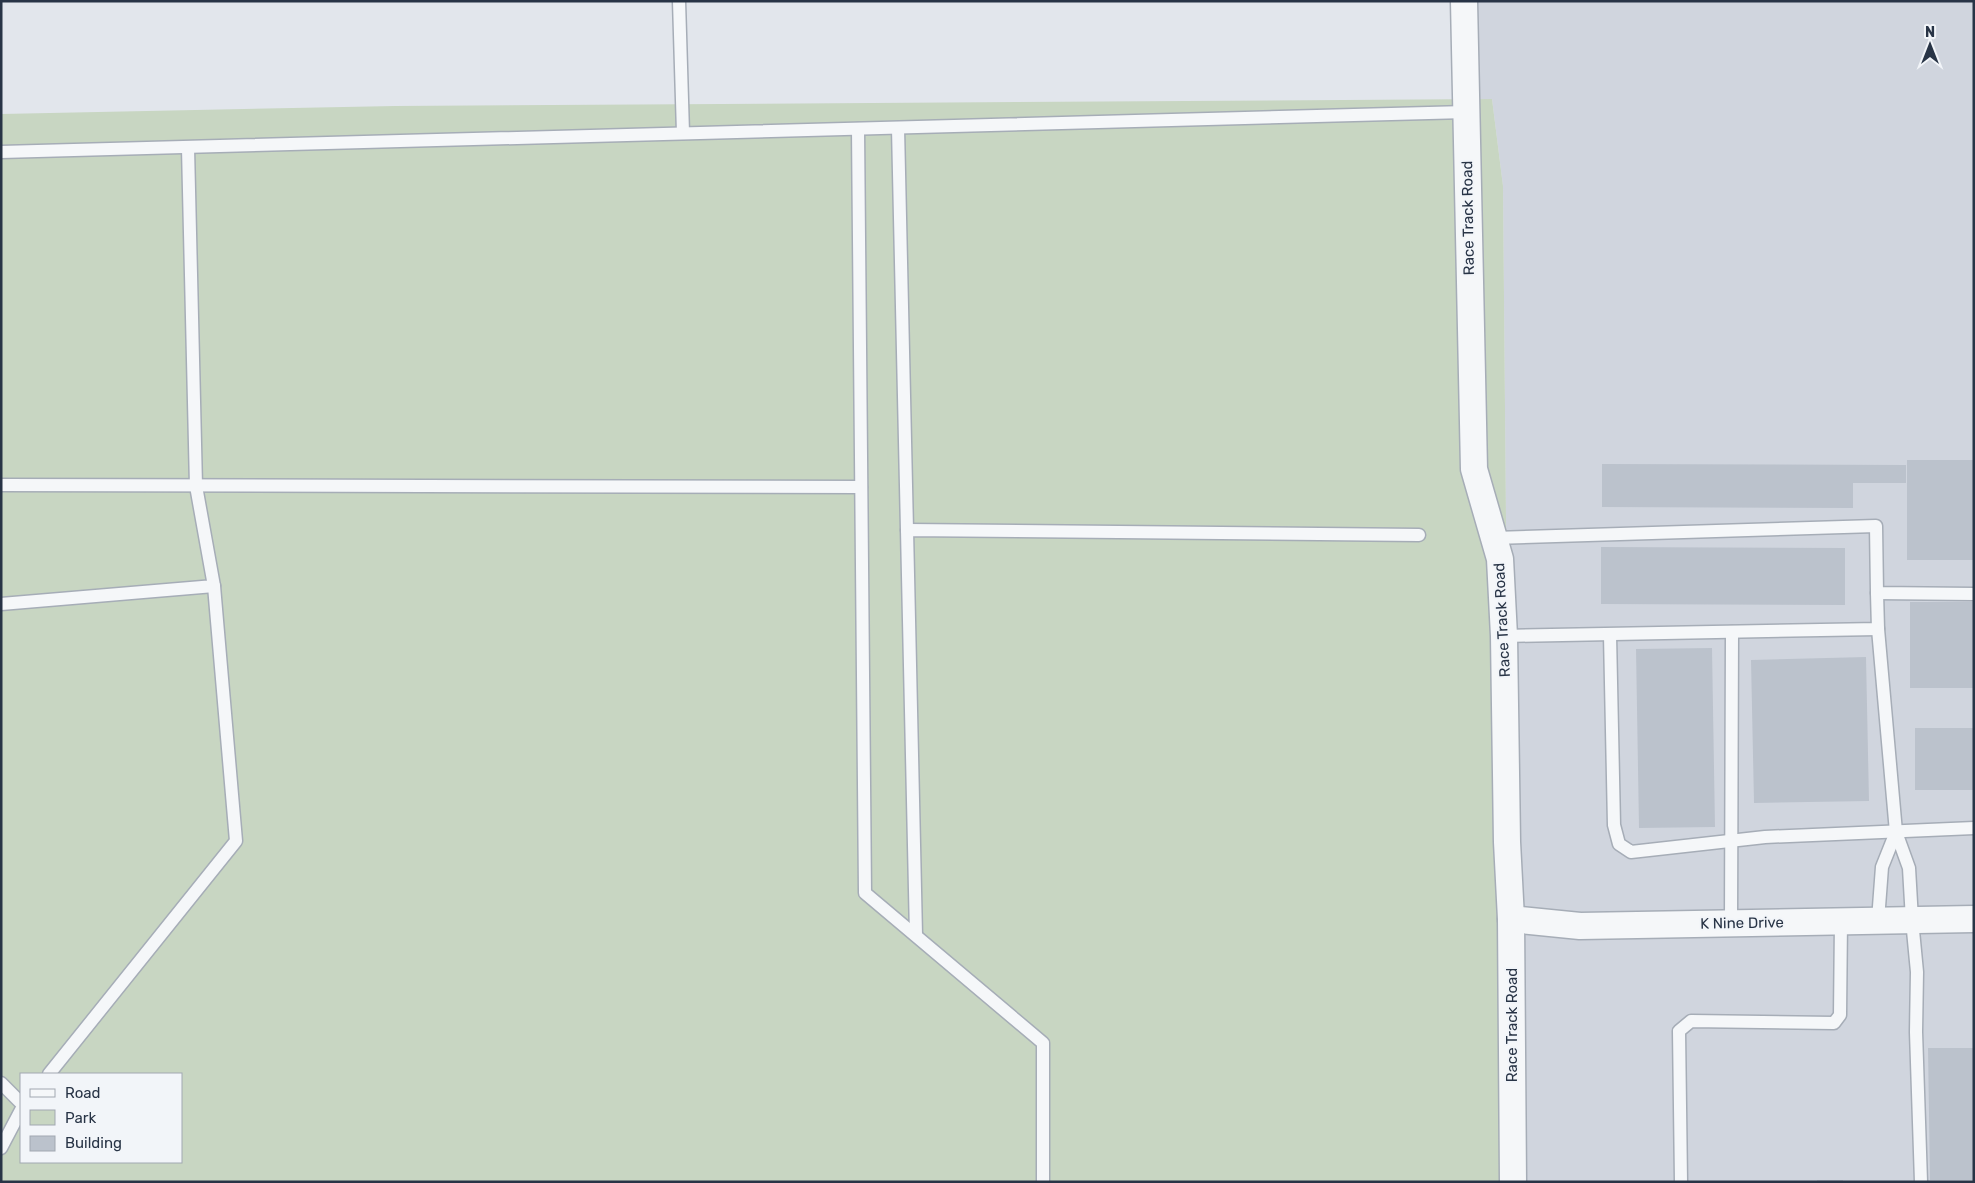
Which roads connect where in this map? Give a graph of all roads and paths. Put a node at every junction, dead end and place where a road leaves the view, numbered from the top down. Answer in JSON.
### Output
{"nodes":[{"id":1,"x":679,"y":1,"type":"edge"},
{"id":2,"x":1464,"y":1,"type":"edge"},
{"id":3,"x":1466,"y":112,"type":"junction"},
{"id":4,"x":898,"y":128,"type":"junction"},
{"id":5,"x":858,"y":129,"type":"junction"},
{"id":6,"x":684,"y":133,"type":"junction"},
{"id":7,"x":188,"y":148,"type":"junction"},
{"id":8,"x":1,"y":152,"type":"edge"},
{"id":9,"x":1,"y":486,"type":"edge"},
{"id":10,"x":196,"y":486,"type":"junction"},
{"id":11,"x":861,"y":487,"type":"junction"},
{"id":12,"x":907,"y":530,"type":"junction"},
{"id":13,"x":1418,"y":535,"type":"dead end"},
{"id":14,"x":1494,"y":538,"type":"junction"},
{"id":15,"x":214,"y":586,"type":"junction"},
{"id":16,"x":1877,"y":593,"type":"junction"},
{"id":17,"x":1974,"y":594,"type":"edge"},
{"id":18,"x":1,"y":604,"type":"edge"},
{"id":19,"x":1878,"y":629,"type":"junction"},
{"id":20,"x":1732,"y":632,"type":"junction"},
{"id":21,"x":1610,"y":635,"type":"junction"},
{"id":22,"x":1504,"y":636,"type":"junction"},
{"id":23,"x":1974,"y":828,"type":"edge"},
{"id":24,"x":1896,"y":832,"type":"junction"},
{"id":25,"x":1731,"y":841,"type":"junction"},
{"id":26,"x":1511,"y":919,"type":"junction"},
{"id":27,"x":1974,"y":919,"type":"edge"},
{"id":28,"x":1878,"y":920,"type":"junction"},
{"id":29,"x":1912,"y":920,"type":"junction"},
{"id":30,"x":1841,"y":921,"type":"junction"},
{"id":31,"x":1731,"y":923,"type":"junction"},
{"id":32,"x":916,"y":936,"type":"junction"},
{"id":33,"x":50,"y":1073,"type":"edge"},
{"id":34,"x":1,"y":1083,"type":"edge"},
{"id":35,"x":20,"y":1102,"type":"edge"},
{"id":36,"x":20,"y":1112,"type":"edge"},
{"id":37,"x":1,"y":1148,"type":"edge"},
{"id":38,"x":1043,"y":1182,"type":"edge"},
{"id":39,"x":1513,"y":1182,"type":"edge"},
{"id":40,"x":1680,"y":1182,"type":"edge"},
{"id":41,"x":1920,"y":1182,"type":"edge"}],
"edges":[{"from":1,"to":6,"type":"lane"},
{"from":2,"to":3,"type":"street","name":"Race Track Road"},
{"from":3,"to":4,"type":"lane"},
{"from":3,"to":14,"type":"street","name":"Race Track Road"},
{"from":4,"to":5,"type":"lane"},
{"from":4,"to":12,"type":"lane"},
{"from":5,"to":6,"type":"lane"},
{"from":5,"to":11,"type":"lane"},
{"from":6,"to":7,"type":"lane"},
{"from":7,"to":8,"type":"lane"},
{"from":7,"to":10,"type":"lane"},
{"from":9,"to":10,"type":"lane"},
{"from":10,"to":11,"type":"lane"},
{"from":10,"to":15,"type":"lane"},
{"from":11,"to":32,"type":"lane"},
{"from":12,"to":13,"type":"lane"},
{"from":12,"to":32,"type":"lane"},
{"from":14,"to":16,"type":"lane"},
{"from":14,"to":22,"type":"street","name":"Race Track Road"},
{"from":15,"to":18,"type":"lane"},
{"from":15,"to":33,"type":"lane"},
{"from":16,"to":17,"type":"lane"},
{"from":16,"to":19,"type":"lane"},
{"from":19,"to":20,"type":"lane"},
{"from":19,"to":24,"type":"lane"},
{"from":20,"to":21,"type":"lane"},
{"from":20,"to":25,"type":"lane"},
{"from":21,"to":22,"type":"lane"},
{"from":21,"to":25,"type":"lane"},
{"from":22,"to":26,"type":"street","name":"Race Track Road"},
{"from":23,"to":24,"type":"lane"},
{"from":24,"to":25,"type":"lane"},
{"from":24,"to":28,"type":"lane"},
{"from":24,"to":29,"type":"lane"},
{"from":25,"to":31,"type":"lane"},
{"from":26,"to":31,"type":"street","name":"K Nine Drive"},
{"from":26,"to":39,"type":"street","name":"Race Track Road"},
{"from":27,"to":29,"type":"street","name":"K Nine Drive"},
{"from":28,"to":29,"type":"street","name":"K Nine Drive"},
{"from":28,"to":30,"type":"street","name":"K Nine Drive"},
{"from":29,"to":41,"type":"lane"},
{"from":30,"to":31,"type":"street","name":"K Nine Drive"},
{"from":30,"to":40,"type":"lane"},
{"from":32,"to":38,"type":"lane"},
{"from":34,"to":35,"type":"lane"},
{"from":36,"to":37,"type":"lane"}]}
